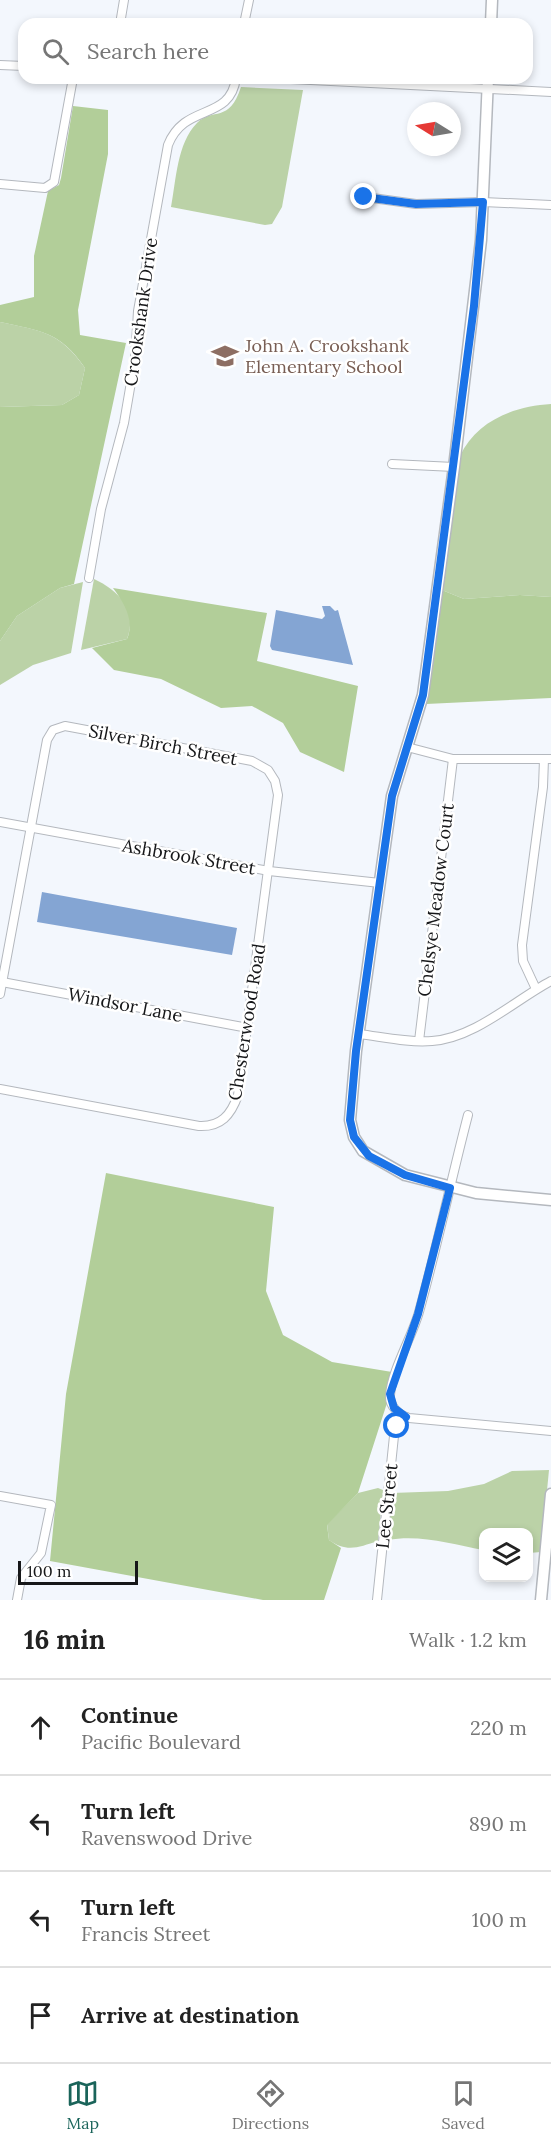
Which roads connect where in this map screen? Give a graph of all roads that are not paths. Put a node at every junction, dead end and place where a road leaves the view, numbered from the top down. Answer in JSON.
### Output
{"nodes":[{"id":1,"x":124,"y":0,"type":"edge"},
{"id":2,"x":249,"y":0,"type":"edge"},
{"id":3,"x":492,"y":0,"type":"edge"},
{"id":4,"x":121,"y":18,"type":"edge"},
{"id":5,"x":245,"y":18,"type":"edge"},
{"id":6,"x":491,"y":18,"type":"edge"},
{"id":7,"x":0,"y":65,"type":"edge"},
{"id":8,"x":18,"y":66,"type":"edge"},
{"id":9,"x":72,"y":84,"type":"edge"},
{"id":10,"x":235,"y":84,"type":"edge"},
{"id":11,"x":488,"y":84,"type":"edge"},
{"id":12,"x":495,"y":84,"type":"edge"},
{"id":13,"x":551,"y":92,"type":"edge"},
{"id":14,"x":0,"y":184,"type":"edge"},
{"id":15,"x":364,"y":197,"type":"dead end"},
{"id":16,"x":483,"y":202,"type":"junction"},
{"id":17,"x":551,"y":205,"type":"edge"},
{"id":18,"x":392,"y":464,"type":"dead end"},
{"id":19,"x":454,"y":467,"type":"junction"},
{"id":20,"x":89,"y":578,"type":"dead end"},
{"id":21,"x":407,"y":747,"type":"junction"},
{"id":22,"x":453,"y":759,"type":"junction"},
{"id":23,"x":548,"y":759,"type":"edge"},
{"id":24,"x":0,"y":822,"type":"edge"},
{"id":25,"x":31,"y":828,"type":"junction"},
{"id":26,"x":269,"y":871,"type":"junction"},
{"id":27,"x":380,"y":883,"type":"junction"},
{"id":28,"x":551,"y":981,"type":"edge"},
{"id":29,"x":2,"y":982,"type":"junction"},
{"id":30,"x":536,"y":989,"type":"junction"},
{"id":31,"x":0,"y":994,"type":"edge"},
{"id":32,"x":248,"y":1028,"type":"junction"},
{"id":33,"x":359,"y":1034,"type":"junction"},
{"id":34,"x":419,"y":1041,"type":"junction"},
{"id":35,"x":0,"y":1089,"type":"edge"},
{"id":36,"x":468,"y":1115,"type":"dead end"},
{"id":37,"x":450,"y":1188,"type":"junction"},
{"id":38,"x":551,"y":1200,"type":"edge"},
{"id":39,"x":406,"y":1417,"type":"junction"},
{"id":40,"x":551,"y":1431,"type":"edge"},
{"id":41,"x":551,"y":1494,"type":"edge"},
{"id":42,"x":0,"y":1496,"type":"edge"},
{"id":43,"x":17,"y":1600,"type":"edge"},
{"id":44,"x":377,"y":1600,"type":"edge"},
{"id":45,"x":541,"y":1600,"type":"edge"}],
"edges":[{"from":1,"to":4,"type":"street"},
{"from":2,"to":5,"type":"street"},
{"from":3,"to":6,"type":"street"},
{"from":7,"to":8,"type":"street"},
{"from":9,"to":14,"type":"street"},
{"from":10,"to":20,"type":"street","name":"Crookshank Drive"},
{"from":11,"to":16,"type":"street"},
{"from":12,"to":13,"type":"street"},
{"from":15,"to":16,"type":"street"},
{"from":16,"to":17,"type":"street"},
{"from":16,"to":19,"type":"street"},
{"from":18,"to":19,"type":"street"},
{"from":19,"to":21,"type":"street"},
{"from":21,"to":22,"type":"street"},
{"from":21,"to":27,"type":"street"},
{"from":22,"to":23,"type":"street"},
{"from":22,"to":34,"type":"street","name":"Chelsye Meadow Court"},
{"from":23,"to":30,"type":"street"},
{"from":24,"to":25,"type":"street","name":"Ashbrook Street"},
{"from":25,"to":26,"type":"street","name":"Ashbrook Street"},
{"from":25,"to":26,"type":"street","name":"Silver Birch Street"},
{"from":25,"to":29,"type":"street","name":"Silver Birch Street"},
{"from":26,"to":27,"type":"street","name":"Ashbrook Street"},
{"from":26,"to":32,"type":"street","name":"Chesterwood Road"},
{"from":27,"to":33,"type":"street"},
{"from":28,"to":30,"type":"street"},
{"from":29,"to":31,"type":"street","name":"Silver Birch Street"},
{"from":29,"to":32,"type":"street","name":"Windsor Lane"},
{"from":30,"to":34,"type":"street"},
{"from":32,"to":35,"type":"street","name":"Chesterwood Road"},
{"from":33,"to":34,"type":"street"},
{"from":33,"to":37,"type":"street"},
{"from":36,"to":37,"type":"street"},
{"from":37,"to":38,"type":"street"},
{"from":37,"to":39,"type":"street"},
{"from":39,"to":40,"type":"street"},
{"from":39,"to":44,"type":"street","name":"Lee Street"},
{"from":41,"to":45,"type":"street"},
{"from":42,"to":43,"type":"street"}]}
